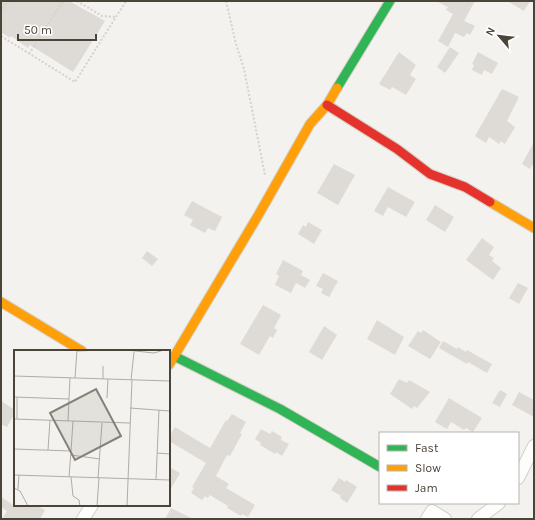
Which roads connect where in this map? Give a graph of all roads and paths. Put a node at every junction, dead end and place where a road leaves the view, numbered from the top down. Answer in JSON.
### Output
{"nodes":[{"id":1,"x":8,"y":1,"type":"edge"},
{"id":2,"x":63,"y":1,"type":"edge"},
{"id":3,"x":76,"y":1,"type":"edge"},
{"id":4,"x":126,"y":1,"type":"edge"},
{"id":5,"x":226,"y":1,"type":"edge"},
{"id":6,"x":390,"y":1,"type":"edge"},
{"id":7,"x":1,"y":12,"type":"edge"},
{"id":8,"x":116,"y":17,"type":"junction"},
{"id":9,"x":1,"y":36,"type":"edge"},
{"id":10,"x":29,"y":54,"type":"junction"},
{"id":11,"x":327,"y":105,"type":"junction"},
{"id":12,"x":269,"y":196,"type":"junction"},
{"id":13,"x":534,"y":228,"type":"edge"},
{"id":14,"x":1,"y":302,"type":"edge"},
{"id":15,"x":80,"y":350,"type":"edge"},
{"id":16,"x":174,"y":356,"type":"junction"},
{"id":17,"x":170,"y":363,"type":"edge"},
{"id":18,"x":534,"y":446,"type":"edge"},
{"id":19,"x":379,"y":467,"type":"edge"},
{"id":20,"x":519,"y":476,"type":"edge"},
{"id":21,"x":498,"y":504,"type":"edge"},
{"id":22,"x":91,"y":506,"type":"edge"},
{"id":23,"x":429,"y":511,"type":"edge"},
{"id":24,"x":83,"y":519,"type":"edge"},
{"id":25,"x":445,"y":519,"type":"edge"},
{"id":26,"x":478,"y":519,"type":"edge"}],
"edges":[{"from":1,"to":7,"type":"path"},
{"from":2,"to":10,"type":"path"},
{"from":3,"to":8,"type":"path"},
{"from":4,"to":8,"type":"path"},
{"from":5,"to":12,"type":"path"},
{"from":6,"to":11,"type":"street"},
{"from":8,"to":10,"type":"path"},
{"from":9,"to":10,"type":"path"},
{"from":11,"to":12,"type":"street"},
{"from":11,"to":13,"type":"street"},
{"from":12,"to":16,"type":"street"},
{"from":14,"to":15,"type":"street"},
{"from":16,"to":17,"type":"street"},
{"from":16,"to":19,"type":"street"},
{"from":18,"to":20,"type":"street"},
{"from":21,"to":26,"type":"street"},
{"from":22,"to":24,"type":"street"},
{"from":23,"to":25,"type":"street"}]}
